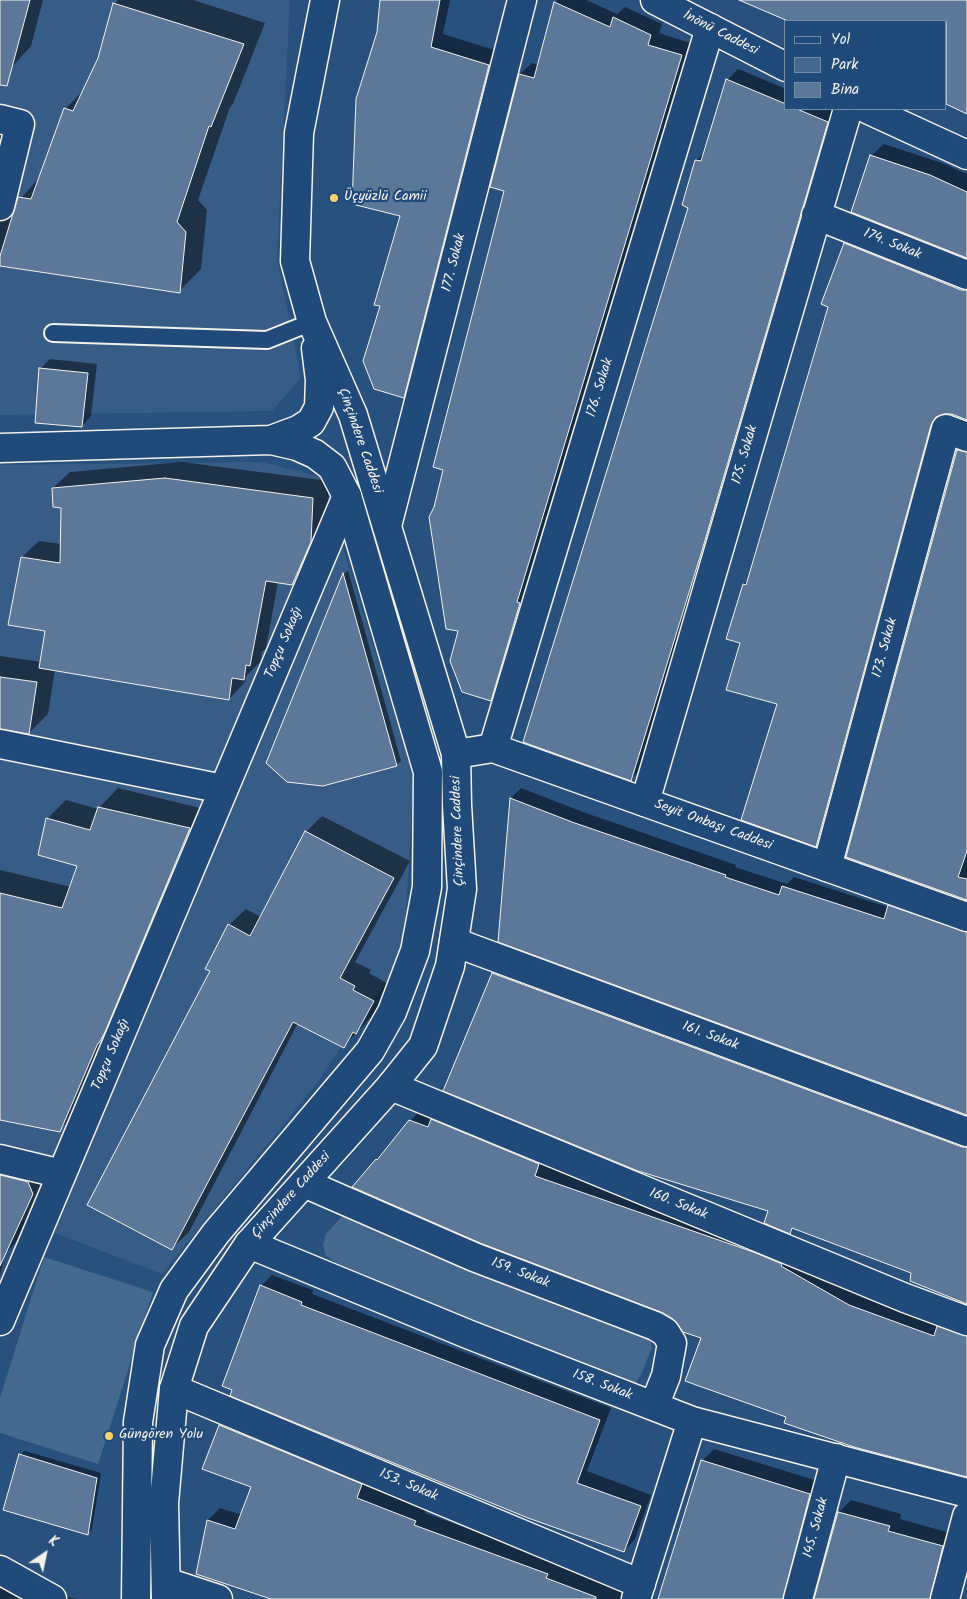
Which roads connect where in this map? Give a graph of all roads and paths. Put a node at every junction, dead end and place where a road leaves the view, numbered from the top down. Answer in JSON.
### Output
{"nodes":[{"id":1,"x":325,"y":0,"type":"edge"},
{"id":2,"x":522,"y":0,"type":"edge"},
{"id":3,"x":655,"y":0,"type":"edge"},
{"id":4,"x":710,"y":28,"type":"junction"},
{"id":5,"x":784,"y":66,"type":"edge"},
{"id":6,"x":848,"y":110,"type":"edge"},
{"id":7,"x":869,"y":110,"type":"edge"},
{"id":8,"x":0,"y":119,"type":"edge"},
{"id":9,"x":967,"y":155,"type":"edge"},
{"id":10,"x":0,"y":206,"type":"edge"},
{"id":11,"x":816,"y":215,"type":"junction"},
{"id":12,"x":967,"y":275,"type":"edge"},
{"id":13,"x":312,"y":322,"type":"junction"},
{"id":14,"x":53,"y":333,"type":"dead end"},
{"id":15,"x":956,"y":433,"type":"edge"},
{"id":16,"x":271,"y":440,"type":"junction"},
{"id":17,"x":0,"y":448,"type":"edge"},
{"id":18,"x":347,"y":496,"type":"junction"},
{"id":19,"x":387,"y":526,"type":"junction"},
{"id":20,"x":0,"y":744,"type":"edge"},
{"id":21,"x":493,"y":748,"type":"junction"},
{"id":22,"x":456,"y":754,"type":"junction"},
{"id":23,"x":223,"y":789,"type":"junction"},
{"id":24,"x":645,"y":802,"type":"junction"},
{"id":25,"x":827,"y":867,"type":"junction"},
{"id":26,"x":966,"y":913,"type":"edge"},
{"id":27,"x":454,"y":942,"type":"junction"},
{"id":28,"x":391,"y":1086,"type":"junction"},
{"id":29,"x":967,"y":1132,"type":"edge"},
{"id":30,"x":0,"y":1159,"type":"edge"},
{"id":31,"x":62,"y":1174,"type":"junction"},
{"id":32,"x":304,"y":1183,"type":"junction"},
{"id":33,"x":249,"y":1244,"type":"junction"},
{"id":34,"x":0,"y":1321,"type":"edge"},
{"id":35,"x":967,"y":1321,"type":"edge"},
{"id":36,"x":174,"y":1389,"type":"junction"},
{"id":37,"x":654,"y":1406,"type":"junction"},
{"id":38,"x":692,"y":1421,"type":"junction"},
{"id":39,"x":836,"y":1458,"type":"junction"},
{"id":40,"x":967,"y":1493,"type":"edge"},
{"id":41,"x":967,"y":1516,"type":"edge"},
{"id":42,"x":0,"y":1570,"type":"edge"},
{"id":43,"x":166,"y":1590,"type":"edge"},
{"id":44,"x":639,"y":1592,"type":"edge"},
{"id":45,"x":37,"y":1595,"type":"edge"},
{"id":46,"x":136,"y":1599,"type":"edge"},
{"id":47,"x":218,"y":1599,"type":"edge"},
{"id":48,"x":798,"y":1599,"type":"edge"},
{"id":49,"x":945,"y":1599,"type":"edge"}],
"edges":[{"from":1,"to":13,"type":"street","name":"Çinçindere Caddesi"},
{"from":2,"to":19,"type":"street","name":"177. Sokak"},
{"from":3,"to":4,"type":"street","name":"İnönü Caddesi"},
{"from":4,"to":5,"type":"street","name":"İnönü Caddesi"},
{"from":4,"to":21,"type":"street","name":"176. Sokak"},
{"from":6,"to":11,"type":"street","name":"175. Sokak"},
{"from":7,"to":9,"type":"street"},
{"from":8,"to":10,"type":"street"},
{"from":11,"to":12,"type":"street","name":"174. Sokak"},
{"from":11,"to":24,"type":"street","name":"175. Sokak"},
{"from":13,"to":14,"type":"lane"},
{"from":13,"to":16,"type":"street"},
{"from":13,"to":19,"type":"street","name":"Çinçindere Caddesi"},
{"from":15,"to":25,"type":"street","name":"173. Sokak"},
{"from":16,"to":17,"type":"street"},
{"from":16,"to":18,"type":"street","name":"Çinçindere Caddesi"},
{"from":18,"to":23,"type":"street","name":"Topçu Sokağı"},
{"from":18,"to":46,"type":"street","name":"Çinçindere Caddesi"},
{"from":19,"to":22,"type":"street","name":"Çinçindere Caddesi"},
{"from":20,"to":23,"type":"street"},
{"from":21,"to":22,"type":"street","name":"Seyit Onbaşı Caddesi"},
{"from":21,"to":24,"type":"street","name":"Seyit Onbaşı Caddesi"},
{"from":22,"to":27,"type":"street","name":"Çinçindere Caddesi"},
{"from":23,"to":31,"type":"street","name":"Topçu Sokağı"},
{"from":24,"to":25,"type":"street","name":"Seyit Onbaşı Caddesi"},
{"from":25,"to":26,"type":"street","name":"Seyit Onbaşı Caddesi"},
{"from":27,"to":28,"type":"street","name":"Çinçindere Caddesi"},
{"from":27,"to":29,"type":"street","name":"161. Sokak"},
{"from":28,"to":32,"type":"street","name":"Çinçindere Caddesi"},
{"from":28,"to":35,"type":"street","name":"160. Sokak"},
{"from":30,"to":31,"type":"street"},
{"from":31,"to":34,"type":"street","name":"Topçu Sokağı"},
{"from":32,"to":33,"type":"street","name":"Çinçindere Caddesi"},
{"from":32,"to":37,"type":"street","name":"159. Sokak"},
{"from":33,"to":36,"type":"street","name":"Çinçindere Caddesi"},
{"from":33,"to":37,"type":"street","name":"158. Sokak"},
{"from":36,"to":43,"type":"street","name":"Çinçindere Caddesi"},
{"from":36,"to":44,"type":"street","name":"153. Sokak"},
{"from":37,"to":38,"type":"street","name":"158. Sokak"},
{"from":38,"to":39,"type":"street","name":"158. Sokak"},
{"from":38,"to":44,"type":"street"},
{"from":39,"to":40,"type":"street","name":"158. Sokak"},
{"from":39,"to":48,"type":"street","name":"145. Sokak"},
{"from":41,"to":49,"type":"street"},
{"from":42,"to":45,"type":"street"},
{"from":43,"to":47,"type":"street"}]}
